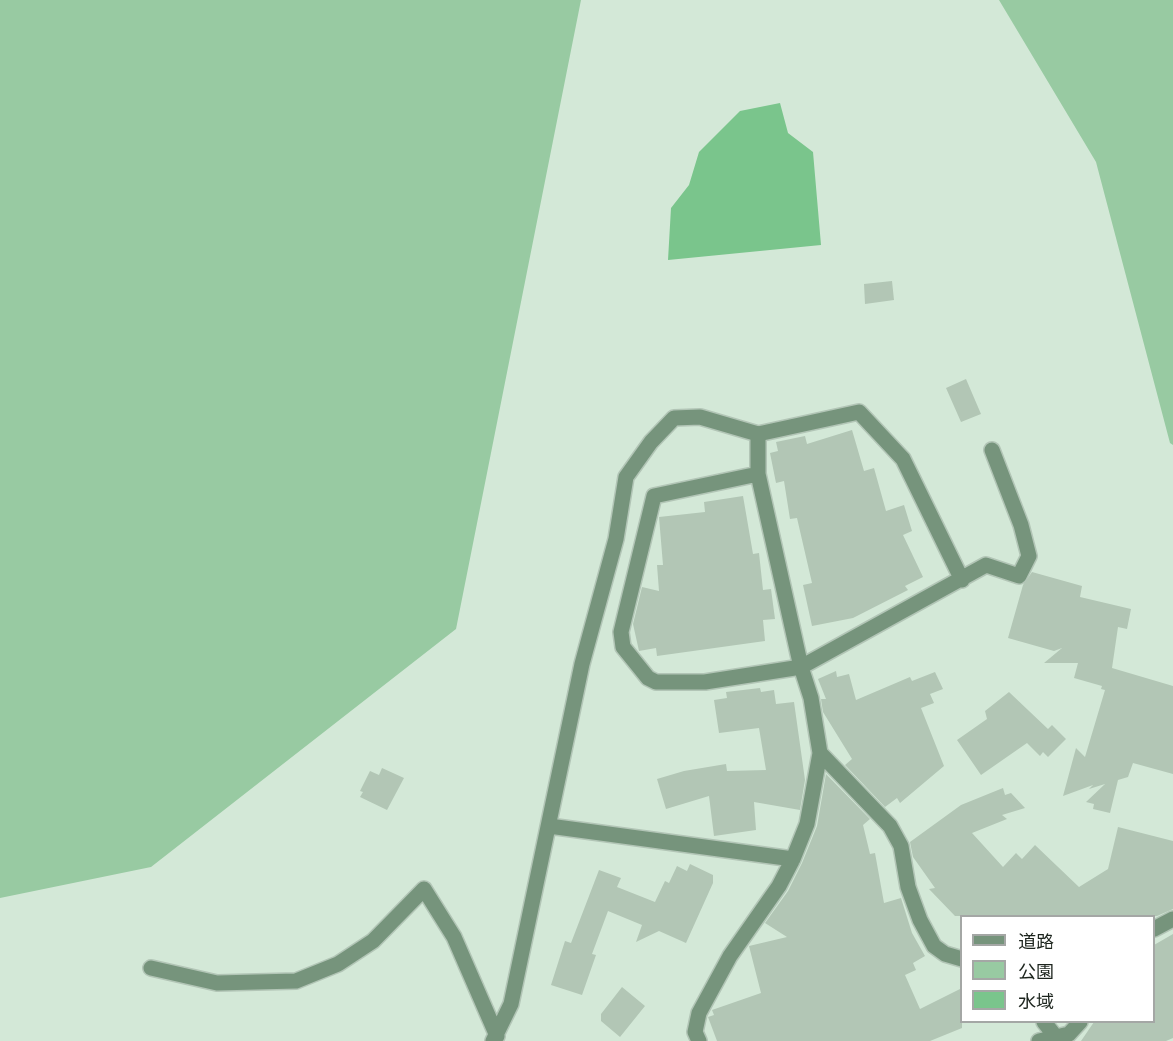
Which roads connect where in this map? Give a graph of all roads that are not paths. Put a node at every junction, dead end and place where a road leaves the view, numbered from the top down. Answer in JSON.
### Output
{"nodes":[{"id":1,"x":758,"y":434,"type":"junction"},
{"id":2,"x":992,"y":450,"type":"dead end"},
{"id":3,"x":758,"y":474,"type":"junction"},
{"id":4,"x":962,"y":580,"type":"junction"},
{"id":5,"x":801,"y":667,"type":"junction"},
{"id":6,"x":820,"y":753,"type":"junction"},
{"id":7,"x":549,"y":826,"type":"junction"},
{"id":8,"x":793,"y":859,"type":"junction"},
{"id":9,"x":1173,"y":919,"type":"edge"},
{"id":10,"x":1155,"y":928,"type":"edge"},
{"id":11,"x":960,"y":958,"type":"edge"},
{"id":12,"x":151,"y":968,"type":"dead end"},
{"id":13,"x":1045,"y":1023,"type":"edge"},
{"id":14,"x":1079,"y":1023,"type":"edge"},
{"id":15,"x":495,"y":1039,"type":"edge"},
{"id":16,"x":1058,"y":1039,"type":"edge"},
{"id":17,"x":699,"y":1041,"type":"edge"},
{"id":18,"x":1039,"y":1041,"type":"edge"}],
"edges":[{"from":1,"to":3,"type":"street"},
{"from":1,"to":4,"type":"street"},
{"from":1,"to":7,"type":"street"},
{"from":2,"to":4,"type":"street"},
{"from":3,"to":5,"type":"street"},
{"from":3,"to":5,"type":"street"},
{"from":4,"to":5,"type":"street"},
{"from":5,"to":6,"type":"street"},
{"from":6,"to":8,"type":"street"},
{"from":6,"to":11,"type":"street"},
{"from":7,"to":8,"type":"street"},
{"from":7,"to":15,"type":"street"},
{"from":8,"to":17,"type":"street"},
{"from":9,"to":10,"type":"street"},
{"from":12,"to":15,"type":"street"},
{"from":13,"to":16,"type":"street"},
{"from":14,"to":16,"type":"street"},
{"from":16,"to":18,"type":"street"}]}
